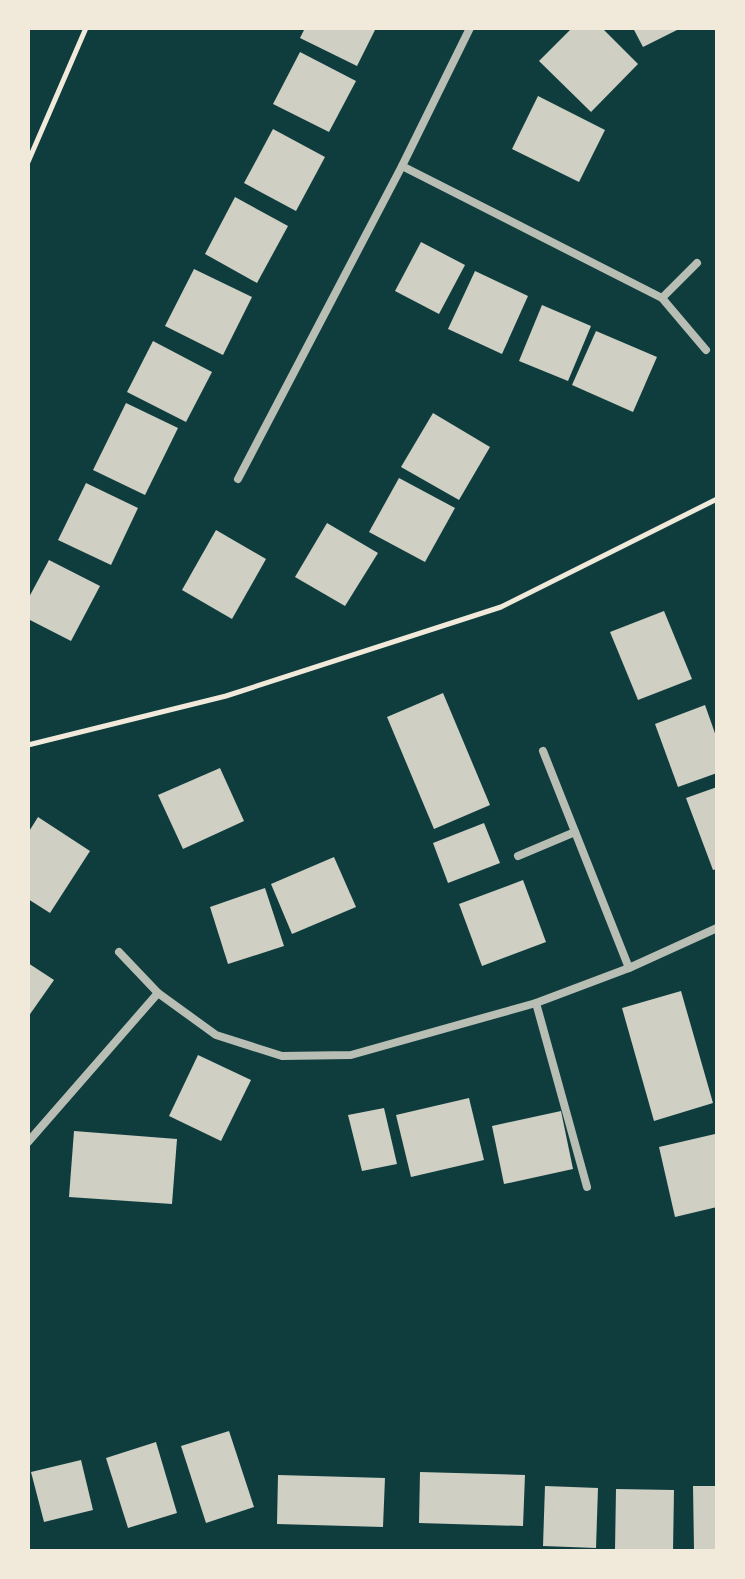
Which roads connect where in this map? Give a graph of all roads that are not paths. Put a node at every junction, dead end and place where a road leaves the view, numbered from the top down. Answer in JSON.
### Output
{"nodes":[{"id":1,"x":470,"y":28,"type":"edge"},
{"id":2,"x":402,"y":166,"type":"junction"},
{"id":3,"x":697,"y":263,"type":"dead end"},
{"id":4,"x":662,"y":298,"type":"junction"},
{"id":5,"x":706,"y":350,"type":"dead end"},
{"id":6,"x":238,"y":479,"type":"dead end"},
{"id":7,"x":543,"y":751,"type":"dead end"},
{"id":8,"x":575,"y":832,"type":"junction"},
{"id":9,"x":518,"y":856,"type":"dead end"},
{"id":10,"x":717,"y":928,"type":"edge"},
{"id":11,"x":119,"y":952,"type":"dead end"},
{"id":12,"x":629,"y":968,"type":"junction"},
{"id":13,"x":158,"y":993,"type":"junction"},
{"id":14,"x":536,"y":1003,"type":"junction"},
{"id":15,"x":28,"y":1142,"type":"edge"},
{"id":16,"x":587,"y":1187,"type":"dead end"}],
"edges":[{"from":1,"to":2,"type":"street"},
{"from":2,"to":4,"type":"street"},
{"from":2,"to":6,"type":"street"},
{"from":3,"to":4,"type":"street"},
{"from":4,"to":5,"type":"street"},
{"from":7,"to":8,"type":"street"},
{"from":8,"to":9,"type":"street"},
{"from":8,"to":12,"type":"street"},
{"from":10,"to":12,"type":"street"},
{"from":11,"to":13,"type":"street"},
{"from":12,"to":14,"type":"street"},
{"from":13,"to":14,"type":"street"},
{"from":13,"to":15,"type":"street"},
{"from":14,"to":16,"type":"street"}]}
